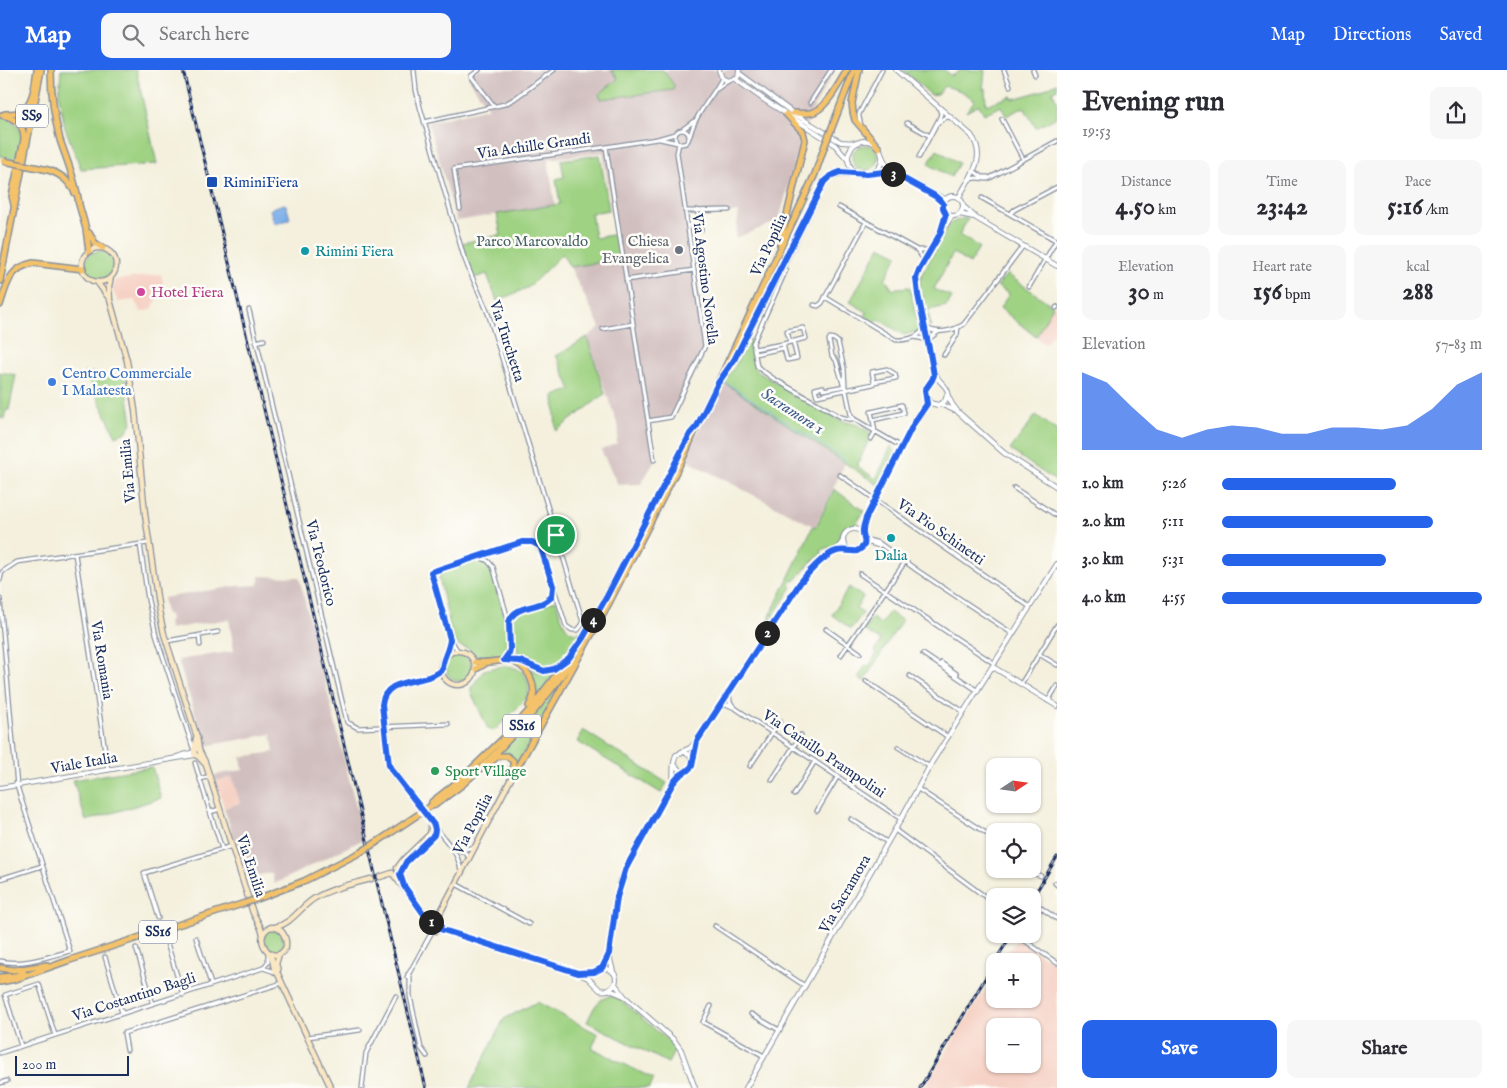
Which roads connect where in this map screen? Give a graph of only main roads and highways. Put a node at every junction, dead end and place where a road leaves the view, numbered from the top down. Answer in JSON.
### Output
{"nodes":[{"id":1,"x":37,"y":70,"type":"edge"},
{"id":2,"x":41,"y":70,"type":"edge"},
{"id":3,"x":51,"y":70,"type":"edge"},
{"id":4,"x":847,"y":70,"type":"edge"},
{"id":5,"x":854,"y":70,"type":"edge"},
{"id":6,"x":859,"y":70,"type":"edge"},
{"id":7,"x":793,"y":112,"type":"road end"},
{"id":8,"x":786,"y":114,"type":"road end"},
{"id":9,"x":1,"y":115,"type":"edge"},
{"id":10,"x":879,"y":148,"type":"road end"},
{"id":11,"x":2,"y":160,"type":"edge"},
{"id":12,"x":859,"y":173,"type":"road end"},
{"id":13,"x":79,"y":204,"type":"junction"},
{"id":14,"x":14,"y":210,"type":"junction"},
{"id":15,"x":86,"y":229,"type":"junction"},
{"id":16,"x":103,"y":248,"type":"junction"},
{"id":17,"x":89,"y":252,"type":"junction"},
{"id":18,"x":775,"y":262,"type":"junction"},
{"id":19,"x":83,"y":269,"type":"junction"},
{"id":20,"x":111,"y":277,"type":"junction"},
{"id":21,"x":0,"y":281,"type":"edge"},
{"id":22,"x":97,"y":282,"type":"junction"},
{"id":23,"x":110,"y":300,"type":"junction"},
{"id":24,"x":0,"y":305,"type":"edge"},
{"id":25,"x":718,"y":383,"type":"junction"},
{"id":26,"x":585,"y":639,"type":"junction"},
{"id":27,"x":569,"y":658,"type":"junction"},
{"id":28,"x":511,"y":660,"type":"junction"},
{"id":29,"x":474,"y":662,"type":"junction"},
{"id":30,"x":486,"y":664,"type":"junction"},
{"id":31,"x":476,"y":669,"type":"junction"},
{"id":32,"x":442,"y":670,"type":"junction"},
{"id":33,"x":432,"y":676,"type":"junction"},
{"id":34,"x":444,"y":678,"type":"junction"},
{"id":35,"x":509,"y":733,"type":"junction"},
{"id":36,"x":513,"y":775,"type":"junction"},
{"id":37,"x":462,"y":784,"type":"junction"},
{"id":38,"x":431,"y":806,"type":"junction"},
{"id":39,"x":397,"y":873,"type":"junction"},
{"id":40,"x":380,"y":877,"type":"dead end"},
{"id":41,"x":371,"y":879,"type":"dead end"},
{"id":42,"x":256,"y":918,"type":"junction"},
{"id":43,"x":291,"y":919,"type":"junction"},
{"id":44,"x":438,"y":921,"type":"junction"},
{"id":45,"x":432,"y":923,"type":"junction"},
{"id":46,"x":273,"y":927,"type":"junction"},
{"id":47,"x":263,"y":934,"type":"junction"},
{"id":48,"x":285,"y":936,"type":"junction"},
{"id":49,"x":267,"y":950,"type":"junction"},
{"id":50,"x":279,"y":954,"type":"junction"},
{"id":51,"x":70,"y":960,"type":"junction"},
{"id":52,"x":48,"y":965,"type":"junction"},
{"id":53,"x":0,"y":968,"type":"edge"},
{"id":54,"x":277,"y":973,"type":"junction"},
{"id":55,"x":0,"y":976,"type":"edge"},
{"id":56,"x":0,"y":982,"type":"edge"},
{"id":57,"x":331,"y":1088,"type":"edge"}],
"edges":[{"from":1,"to":9,"type":"main road"},
{"from":2,"to":14,"type":"main road","number":"SS9"},
{"from":3,"to":13,"type":"main road"},
{"from":4,"to":7,"type":"main road"},
{"from":5,"to":18,"type":"main road","name":"Via Popilia","number":"SS16","bridge":true},
{"from":6,"to":10,"type":"main road"},
{"from":8,"to":18,"type":"main road"},
{"from":9,"to":14,"type":"main road"},
{"from":11,"to":13,"type":"main road","bridge":true},
{"from":12,"to":25,"type":"main road"},
{"from":13,"to":15,"type":"main road"},
{"from":14,"to":21,"type":"main road","number":"SS9"},
{"from":15,"to":16,"type":"main road"},
{"from":15,"to":17,"type":"main road"},
{"from":16,"to":17,"type":"main road"},
{"from":16,"to":20,"type":"main road"},
{"from":17,"to":19,"type":"main road"},
{"from":18,"to":25,"type":"main road","name":"Via Popilia","number":"SS16"},
{"from":19,"to":22,"type":"main road"},
{"from":19,"to":24,"type":"main road"},
{"from":20,"to":22,"type":"main road"},
{"from":20,"to":23,"type":"main road","name":"Via Emilia"},
{"from":22,"to":23,"type":"main road","name":"Via Emilia"},
{"from":23,"to":42,"type":"main road","name":"Via Emilia"},
{"from":25,"to":26,"type":"main road","name":"Via Popilia","number":"SS16"},
{"from":26,"to":27,"type":"main road","number":"SS16"},
{"from":26,"to":36,"type":"main road"},
{"from":26,"to":37,"type":"main road","number":"SS16"},
{"from":27,"to":28,"type":"main road"},
{"from":27,"to":35,"type":"main road","number":"SS16"},
{"from":28,"to":30,"type":"main road"},
{"from":28,"to":35,"type":"main road"},
{"from":29,"to":30,"type":"main road"},
{"from":29,"to":31,"type":"main road"},
{"from":29,"to":32,"type":"main road"},
{"from":30,"to":31,"type":"main road"},
{"from":31,"to":34,"type":"main road"},
{"from":32,"to":33,"type":"main road"},
{"from":32,"to":34,"type":"main road"},
{"from":33,"to":34,"type":"main road"},
{"from":33,"to":39,"type":"main road"},
{"from":35,"to":38,"type":"main road","number":"SS16"},
{"from":36,"to":37,"type":"main road"},
{"from":36,"to":44,"type":"main road","name":"Via Popilia"},
{"from":37,"to":38,"type":"main road","number":"SS16"},
{"from":38,"to":51,"type":"main road","number":"SS16","bridge":true},
{"from":39,"to":40,"type":"main road"},
{"from":39,"to":45,"type":"main road"},
{"from":41,"to":43,"type":"main road"},
{"from":42,"to":46,"type":"main road","name":"Via Emilia"},
{"from":42,"to":47,"type":"main road","name":"Via Emilia"},
{"from":43,"to":46,"type":"main road"},
{"from":43,"to":48,"type":"main road"},
{"from":44,"to":45,"type":"main road"},
{"from":44,"to":45,"type":"main road"},
{"from":46,"to":47,"type":"main road"},
{"from":46,"to":48,"type":"main road"},
{"from":47,"to":49,"type":"main road"},
{"from":48,"to":50,"type":"main road"},
{"from":49,"to":50,"type":"main road"},
{"from":49,"to":54,"type":"main road"},
{"from":50,"to":54,"type":"main road"},
{"from":51,"to":52,"type":"main road","number":"SS16"},
{"from":51,"to":56,"type":"main road","number":"SS16"},
{"from":52,"to":53,"type":"main road"},
{"from":52,"to":55,"type":"main road","number":"SS16"},
{"from":54,"to":57,"type":"main road"}]}
